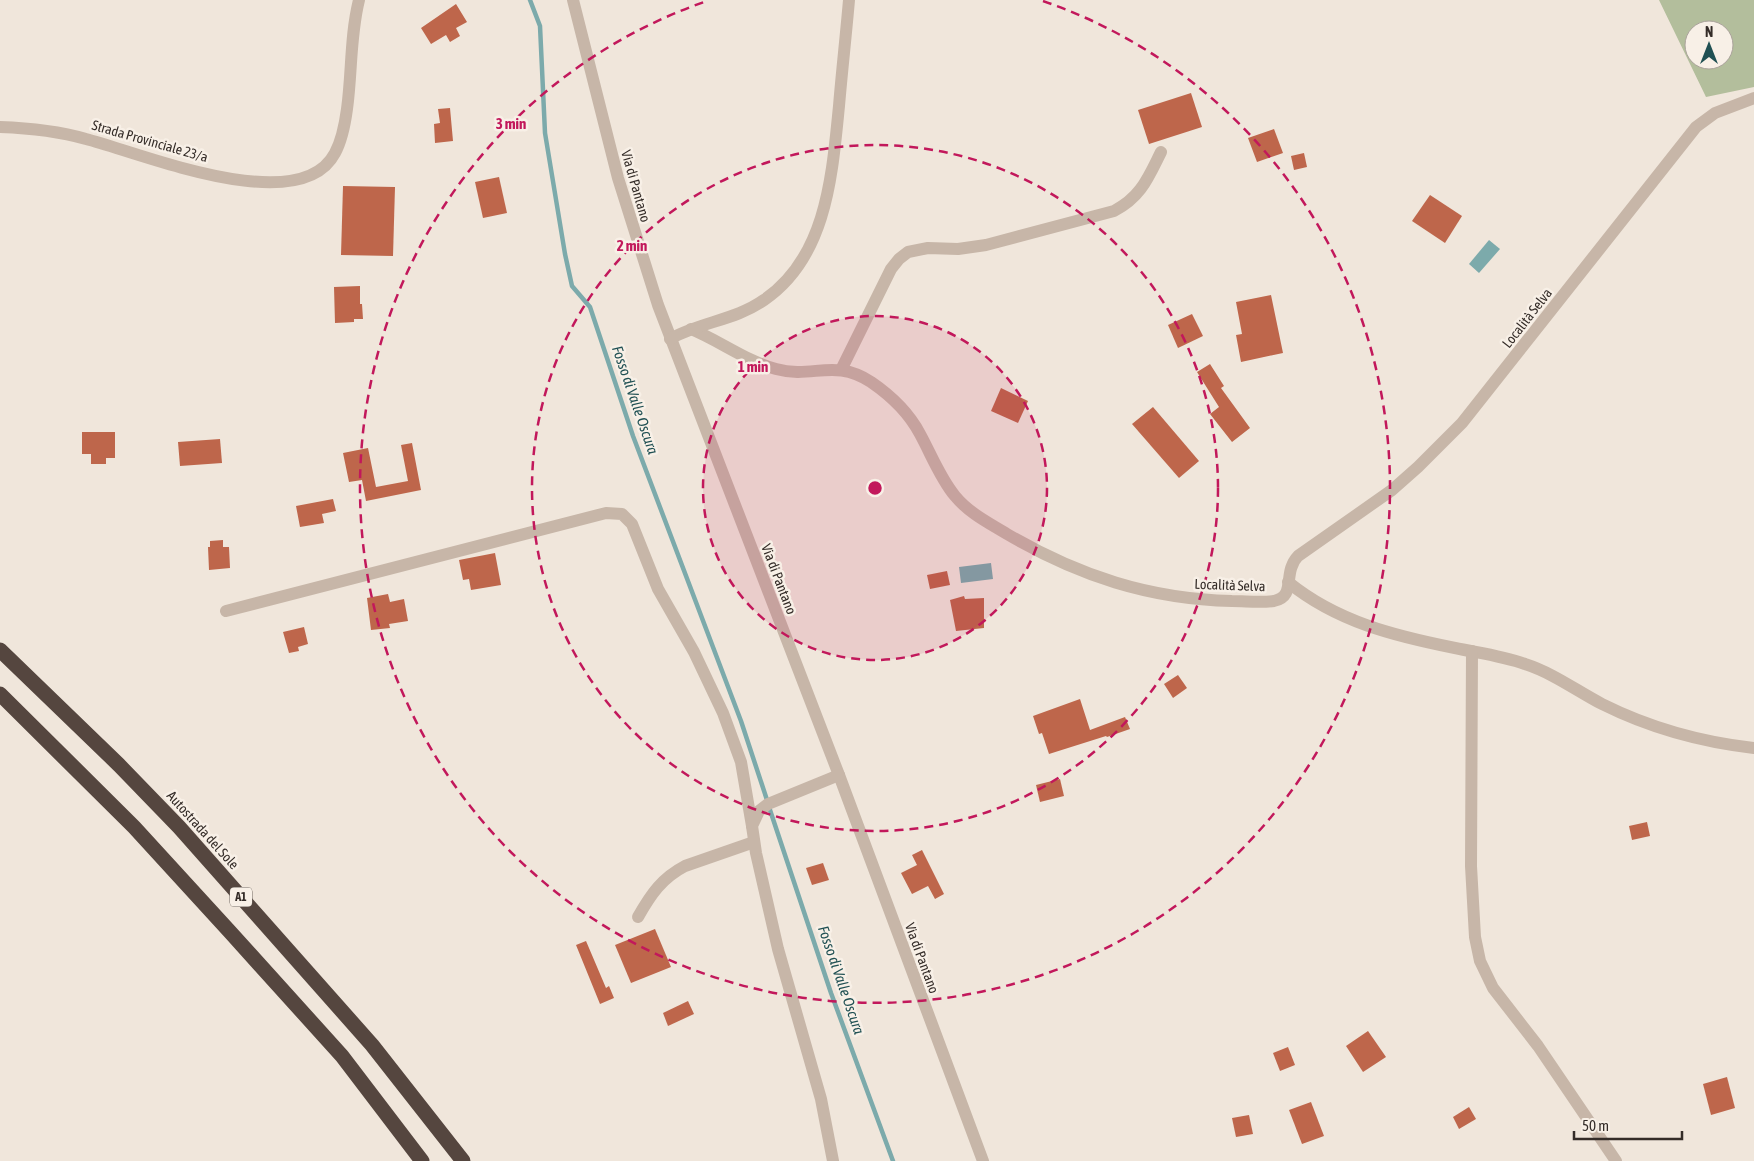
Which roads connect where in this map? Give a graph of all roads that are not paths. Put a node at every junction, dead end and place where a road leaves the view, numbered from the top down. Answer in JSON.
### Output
{"nodes":[{"id":1,"x":359,"y":0,"type":"edge"},
{"id":2,"x":573,"y":0,"type":"edge"},
{"id":3,"x":849,"y":0,"type":"edge"},
{"id":4,"x":1754,"y":98,"type":"edge"},
{"id":5,"x":0,"y":127,"type":"edge"},
{"id":6,"x":1160,"y":152,"type":"dead end"},
{"id":7,"x":691,"y":329,"type":"junction"},
{"id":8,"x":670,"y":339,"type":"junction"},
{"id":9,"x":841,"y":370,"type":"junction"},
{"id":10,"x":1288,"y":582,"type":"junction"},
{"id":11,"x":226,"y":611,"type":"dead end"},
{"id":12,"x":0,"y":650,"type":"edge"},
{"id":13,"x":1472,"y":651,"type":"junction"},
{"id":14,"x":0,"y":694,"type":"edge"},
{"id":15,"x":1754,"y":748,"type":"edge"},
{"id":16,"x":839,"y":775,"type":"junction"},
{"id":17,"x":752,"y":826,"type":"junction"},
{"id":18,"x":754,"y":842,"type":"junction"},
{"id":19,"x":638,"y":916,"type":"dead end"},
{"id":20,"x":422,"y":1161,"type":"edge"},
{"id":21,"x":462,"y":1161,"type":"edge"},
{"id":22,"x":833,"y":1161,"type":"edge"},
{"id":23,"x":983,"y":1161,"type":"edge"},
{"id":24,"x":1616,"y":1161,"type":"edge"}],
"edges":[{"from":1,"to":5,"type":"street","name":"Strada Provinciale 23/a"},
{"from":2,"to":8,"type":"street","name":"Via di Pantano"},
{"from":3,"to":7,"type":"street"},
{"from":4,"to":10,"type":"street","name":"Località Selva"},
{"from":6,"to":9,"type":"street"},
{"from":7,"to":8,"type":"street"},
{"from":7,"to":9,"type":"street","name":"Località Selva"},
{"from":8,"to":16,"type":"street","name":"Via di Pantano"},
{"from":9,"to":10,"type":"street","name":"Località Selva"},
{"from":10,"to":13,"type":"street"},
{"from":11,"to":17,"type":"street"},
{"from":12,"to":21,"type":"highway","name":"Autostrada del Sole","number":"A1"},
{"from":13,"to":15,"type":"street"},
{"from":13,"to":24,"type":"street"},
{"from":14,"to":20,"type":"highway","number":"A1"},
{"from":16,"to":17,"type":"street"},
{"from":16,"to":23,"type":"street","name":"Via di Pantano"},
{"from":17,"to":18,"type":"street"},
{"from":18,"to":19,"type":"street"},
{"from":18,"to":22,"type":"street"}]}
